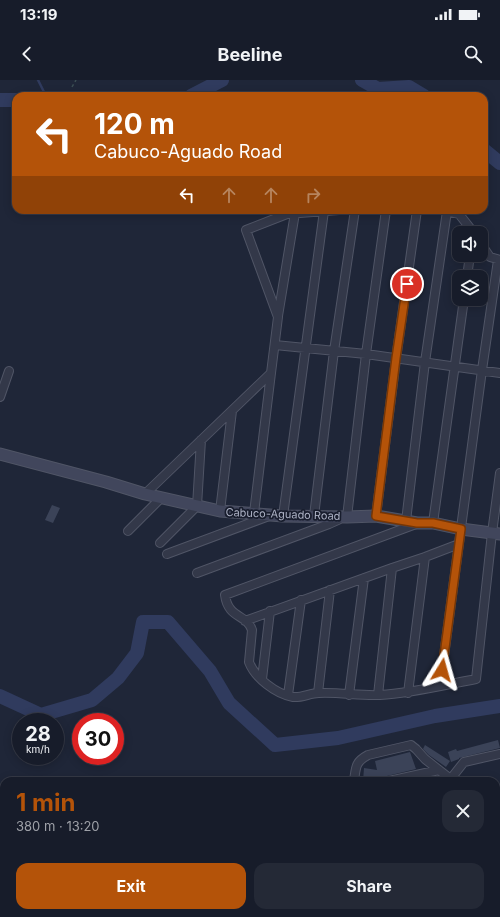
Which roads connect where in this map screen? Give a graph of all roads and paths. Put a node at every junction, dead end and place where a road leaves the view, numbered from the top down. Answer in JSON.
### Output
{"nodes":[{"id":1,"x":76,"y":80,"type":"edge"},
{"id":2,"x":72,"y":87,"type":"dead end"},
{"id":3,"x":287,"y":214,"type":"edge"},
{"id":4,"x":295,"y":214,"type":"edge"},
{"id":5,"x":324,"y":214,"type":"edge"},
{"id":6,"x":354,"y":214,"type":"edge"},
{"id":7,"x":385,"y":214,"type":"edge"},
{"id":8,"x":416,"y":214,"type":"edge"},
{"id":9,"x":444,"y":214,"type":"edge"},
{"id":10,"x":458,"y":214,"type":"edge"},
{"id":11,"x":467,"y":226,"type":"edge"},
{"id":12,"x":488,"y":254,"type":"edge"},
{"id":13,"x":499,"y":260,"type":"edge"},
{"id":14,"x":463,"y":306,"type":"edge"},
{"id":15,"x":278,"y":317,"type":"junction"},
{"id":16,"x":275,"y":345,"type":"junction"},
{"id":17,"x":305,"y":348,"type":"junction"},
{"id":18,"x":334,"y":351,"type":"junction"},
{"id":19,"x":366,"y":354,"type":"junction"},
{"id":20,"x":396,"y":358,"type":"junction"},
{"id":21,"x":425,"y":362,"type":"junction"},
{"id":22,"x":454,"y":366,"type":"junction"},
{"id":23,"x":482,"y":370,"type":"junction"},
{"id":24,"x":9,"y":371,"type":"dead end"},
{"id":25,"x":271,"y":373,"type":"junction"},
{"id":26,"x":500,"y":373,"type":"edge"},
{"id":27,"x":0,"y":397,"type":"edge"},
{"id":28,"x":232,"y":411,"type":"junction"},
{"id":29,"x":201,"y":440,"type":"junction"},
{"id":30,"x":0,"y":454,"type":"edge"},
{"id":31,"x":500,"y":473,"type":"edge"},
{"id":32,"x":145,"y":494,"type":"junction"},
{"id":33,"x":161,"y":498,"type":"junction"},
{"id":34,"x":197,"y":506,"type":"junction"},
{"id":35,"x":220,"y":511,"type":"junction"},
{"id":36,"x":254,"y":513,"type":"junction"},
{"id":37,"x":277,"y":515,"type":"junction"},
{"id":38,"x":314,"y":516,"type":"junction"},
{"id":39,"x":345,"y":516,"type":"junction"},
{"id":40,"x":376,"y":516,"type":"junction"},
{"id":41,"x":406,"y":521,"type":"junction"},
{"id":42,"x":417,"y":523,"type":"junction"},
{"id":43,"x":433,"y":523,"type":"junction"},
{"id":44,"x":461,"y":529,"type":"junction"},
{"id":45,"x":128,"y":531,"type":"dead end"},
{"id":46,"x":496,"y":534,"type":"edge"},
{"id":47,"x":160,"y":543,"type":"dead end"},
{"id":48,"x":459,"y":544,"type":"junction"},
{"id":49,"x":167,"y":554,"type":"dead end"},
{"id":50,"x":425,"y":557,"type":"junction"},
{"id":51,"x":392,"y":568,"type":"junction"},
{"id":52,"x":197,"y":573,"type":"dead end"},
{"id":53,"x":364,"y":578,"type":"junction"},
{"id":54,"x":330,"y":590,"type":"junction"},
{"id":55,"x":302,"y":600,"type":"junction"},
{"id":56,"x":270,"y":612,"type":"junction"},
{"id":57,"x":245,"y":621,"type":"junction"},
{"id":58,"x":262,"y":679,"type":"junction"},
{"id":59,"x":440,"y":686,"type":"junction"},
{"id":60,"x":318,"y":693,"type":"junction"},
{"id":61,"x":408,"y":693,"type":"junction"},
{"id":62,"x":349,"y":694,"type":"junction"},
{"id":63,"x":288,"y":695,"type":"junction"},
{"id":64,"x":378,"y":695,"type":"junction"},
{"id":65,"x":500,"y":754,"type":"edge"},
{"id":66,"x":439,"y":770,"type":"junction"},
{"id":67,"x":355,"y":777,"type":"edge"},
{"id":68,"x":407,"y":777,"type":"edge"},
{"id":69,"x":447,"y":777,"type":"edge"},
{"id":70,"x":453,"y":777,"type":"edge"}],
"edges":[{"from":1,"to":2,"type":"path"},
{"from":3,"to":15,"type":"street"},
{"from":4,"to":15,"type":"street"},
{"from":5,"to":17,"type":"street"},
{"from":6,"to":18,"type":"street"},
{"from":7,"to":19,"type":"street"},
{"from":8,"to":20,"type":"street"},
{"from":9,"to":21,"type":"street"},
{"from":10,"to":11,"type":"street"},
{"from":12,"to":13,"type":"street"},
{"from":13,"to":23,"type":"street"},
{"from":14,"to":22,"type":"street"},
{"from":15,"to":16,"type":"street"},
{"from":16,"to":17,"type":"street"},
{"from":16,"to":25,"type":"street"},
{"from":17,"to":18,"type":"street"},
{"from":17,"to":37,"type":"street"},
{"from":18,"to":19,"type":"street"},
{"from":18,"to":38,"type":"street"},
{"from":19,"to":20,"type":"street"},
{"from":19,"to":39,"type":"street"},
{"from":20,"to":21,"type":"street"},
{"from":20,"to":40,"type":"street"},
{"from":21,"to":22,"type":"street"},
{"from":21,"to":41,"type":"street"},
{"from":22,"to":23,"type":"street"},
{"from":22,"to":43,"type":"street"},
{"from":23,"to":26,"type":"street"},
{"from":23,"to":44,"type":"street"},
{"from":24,"to":27,"type":"street"},
{"from":25,"to":28,"type":"street"},
{"from":25,"to":36,"type":"street"},
{"from":28,"to":29,"type":"street"},
{"from":28,"to":35,"type":"street"},
{"from":29,"to":32,"type":"street"},
{"from":29,"to":34,"type":"street"},
{"from":30,"to":32,"type":"street","name":"Cabuco-Aguado Road"},
{"from":31,"to":46,"type":"street"},
{"from":32,"to":33,"type":"street","name":"Cabuco-Aguado Road"},
{"from":33,"to":34,"type":"street","name":"Cabuco-Aguado Road"},
{"from":33,"to":45,"type":"street"},
{"from":34,"to":35,"type":"street","name":"Cabuco-Aguado Road"},
{"from":34,"to":47,"type":"street"},
{"from":35,"to":36,"type":"street","name":"Cabuco-Aguado Road"},
{"from":36,"to":37,"type":"street","name":"Cabuco-Aguado Road"},
{"from":37,"to":38,"type":"street","name":"Cabuco-Aguado Road"},
{"from":37,"to":49,"type":"street"},
{"from":38,"to":39,"type":"street","name":"Cabuco-Aguado Road"},
{"from":39,"to":40,"type":"street","name":"Cabuco-Aguado Road"},
{"from":39,"to":52,"type":"street"},
{"from":40,"to":41,"type":"street","name":"Cabuco-Aguado Road"},
{"from":41,"to":42,"type":"street","name":"Cabuco-Aguado Road"},
{"from":42,"to":43,"type":"street","name":"Cabuco-Aguado Road"},
{"from":42,"to":57,"type":"street"},
{"from":43,"to":44,"type":"street","name":"Cabuco-Aguado Road"},
{"from":44,"to":46,"type":"street","name":"Cabuco-Aguado Road"},
{"from":44,"to":48,"type":"street"},
{"from":46,"to":59,"type":"street"},
{"from":48,"to":50,"type":"street"},
{"from":48,"to":59,"type":"street"},
{"from":50,"to":51,"type":"street"},
{"from":50,"to":61,"type":"street"},
{"from":51,"to":53,"type":"street"},
{"from":51,"to":64,"type":"street"},
{"from":53,"to":54,"type":"street"},
{"from":53,"to":62,"type":"street"},
{"from":54,"to":55,"type":"street"},
{"from":54,"to":60,"type":"street"},
{"from":55,"to":56,"type":"street"},
{"from":55,"to":63,"type":"street"},
{"from":56,"to":57,"type":"street"},
{"from":56,"to":58,"type":"street"},
{"from":57,"to":58,"type":"street"},
{"from":58,"to":63,"type":"street"},
{"from":59,"to":61,"type":"street"},
{"from":60,"to":62,"type":"street"},
{"from":60,"to":63,"type":"street"},
{"from":61,"to":64,"type":"street"},
{"from":62,"to":64,"type":"street"},
{"from":65,"to":70,"type":"street"},
{"from":66,"to":67,"type":"street"},
{"from":66,"to":68,"type":"street"},
{"from":66,"to":69,"type":"street"}]}
